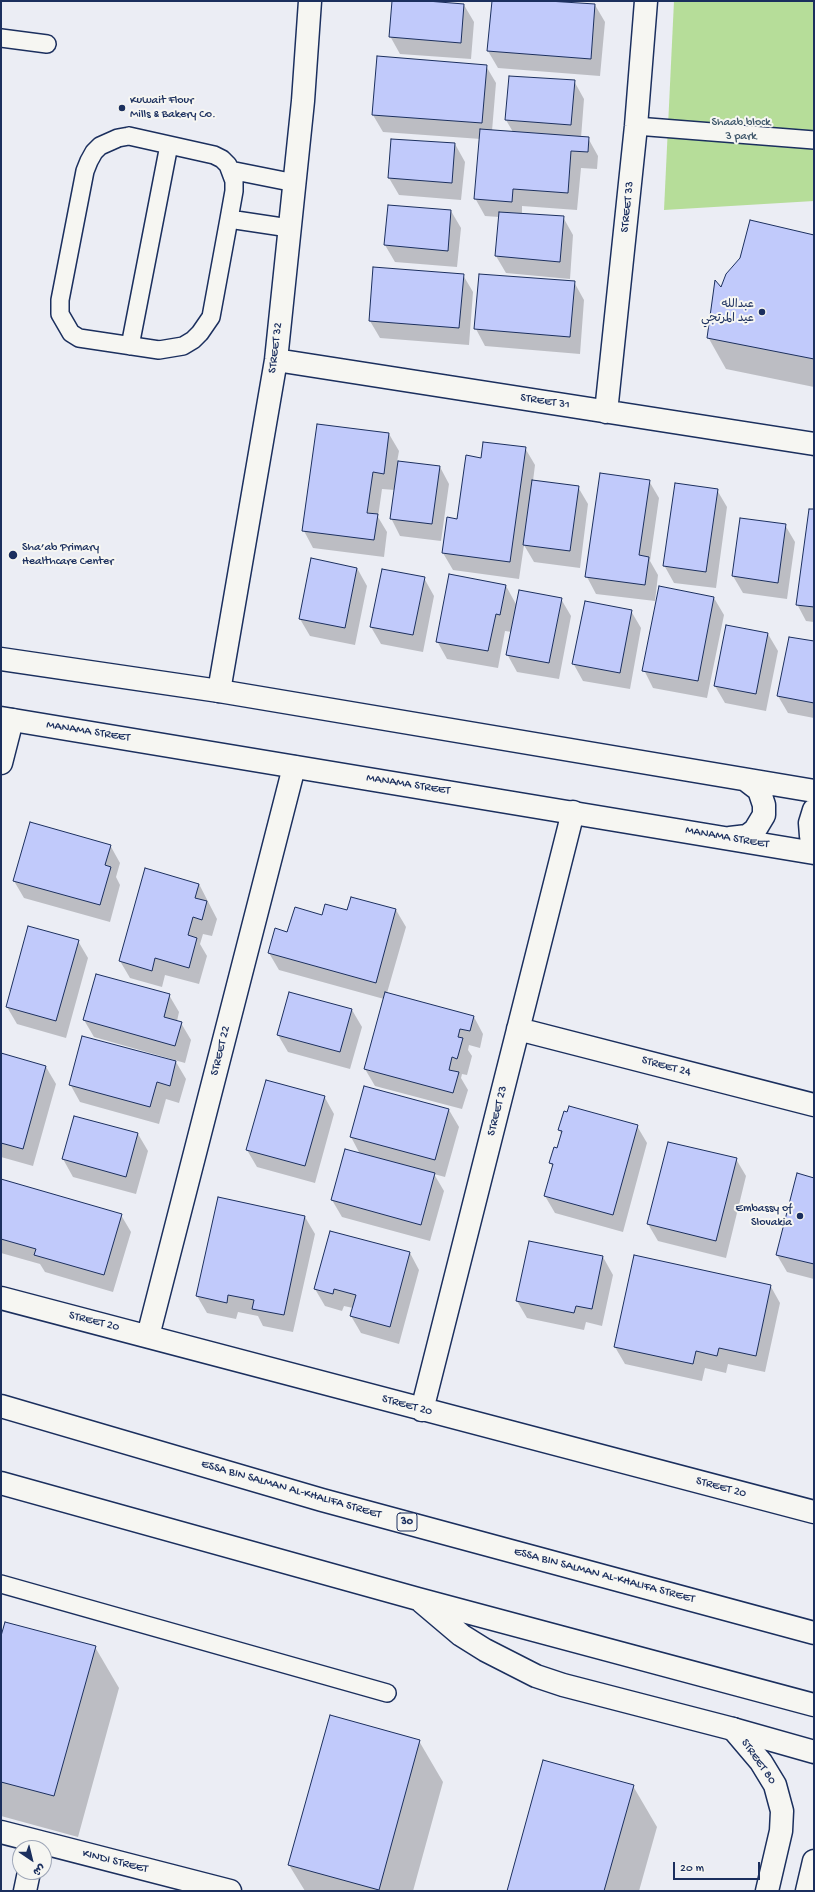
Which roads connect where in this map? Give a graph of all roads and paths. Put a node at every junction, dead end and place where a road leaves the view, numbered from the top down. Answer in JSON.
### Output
{"nodes":[{"id":1,"x":310,"y":1,"type":"edge"},
{"id":2,"x":646,"y":1,"type":"edge"},
{"id":3,"x":1,"y":38,"type":"edge"},
{"id":4,"x":47,"y":44,"type":"dead end"},
{"id":5,"x":636,"y":126,"type":"junction"},
{"id":6,"x":814,"y":140,"type":"edge"},
{"id":7,"x":169,"y":145,"type":"junction"},
{"id":8,"x":230,"y":170,"type":"junction"},
{"id":9,"x":295,"y":183,"type":"junction"},
{"id":10,"x":229,"y":219,"type":"junction"},
{"id":11,"x":289,"y":228,"type":"junction"},
{"id":12,"x":130,"y":346,"type":"junction"},
{"id":13,"x":276,"y":360,"type":"junction"},
{"id":14,"x":606,"y":412,"type":"junction"},
{"id":15,"x":814,"y":444,"type":"edge"},
{"id":16,"x":1,"y":659,"type":"edge"},
{"id":17,"x":219,"y":691,"type":"junction"},
{"id":18,"x":7,"y":719,"type":"edge"},
{"id":19,"x":1,"y":763,"type":"edge"},
{"id":20,"x":294,"y":767,"type":"junction"},
{"id":21,"x":746,"y":780,"type":"junction"},
{"id":22,"x":814,"y":791,"type":"edge"},
{"id":23,"x":814,"y":810,"type":"edge"},
{"id":24,"x":573,"y":812,"type":"junction"},
{"id":25,"x":729,"y":838,"type":"junction"},
{"id":26,"x":814,"y":842,"type":"edge"},
{"id":27,"x":814,"y":853,"type":"edge"},
{"id":28,"x":518,"y":1029,"type":"junction"},
{"id":29,"x":814,"y":1105,"type":"edge"},
{"id":30,"x":1,"y":1298,"type":"edge"},
{"id":31,"x":148,"y":1336,"type":"junction"},
{"id":32,"x":1,"y":1406,"type":"edge"},
{"id":33,"x":422,"y":1410,"type":"junction"},
{"id":34,"x":1,"y":1483,"type":"edge"},
{"id":35,"x":814,"y":1512,"type":"edge"},
{"id":36,"x":1,"y":1584,"type":"edge"},
{"id":37,"x":418,"y":1599,"type":"junction"},
{"id":38,"x":814,"y":1633,"type":"edge"},
{"id":39,"x":387,"y":1693,"type":"dead end"},
{"id":40,"x":814,"y":1704,"type":"edge"},
{"id":41,"x":733,"y":1729,"type":"junction"},
{"id":42,"x":814,"y":1752,"type":"edge"},
{"id":43,"x":1,"y":1832,"type":"edge"},
{"id":44,"x":23,"y":1840,"type":"edge"},
{"id":45,"x":52,"y":1849,"type":"edge"},
{"id":46,"x":814,"y":1861,"type":"edge"},
{"id":47,"x":27,"y":1880,"type":"edge"},
{"id":48,"x":24,"y":1891,"type":"edge"},
{"id":49,"x":230,"y":1891,"type":"edge"},
{"id":50,"x":767,"y":1891,"type":"edge"},
{"id":51,"x":808,"y":1891,"type":"edge"}],
"edges":[{"from":1,"to":9,"type":"main road","name":"STREET 32"},
{"from":2,"to":5,"type":"main road","name":"STREET 33"},
{"from":3,"to":4,"type":"lane"},
{"from":5,"to":6,"type":"lane"},
{"from":5,"to":14,"type":"main road","name":"STREET 33"},
{"from":7,"to":8,"type":"lane"},
{"from":7,"to":12,"type":"lane"},
{"from":7,"to":12,"type":"lane"},
{"from":8,"to":9,"type":"lane"},
{"from":8,"to":10,"type":"lane"},
{"from":9,"to":11,"type":"main road","name":"STREET 32"},
{"from":10,"to":11,"type":"lane"},
{"from":10,"to":12,"type":"lane"},
{"from":11,"to":13,"type":"main road","name":"STREET 32"},
{"from":13,"to":14,"type":"main road","name":"STREET 31"},
{"from":13,"to":17,"type":"main road","name":"STREET 32"},
{"from":14,"to":15,"type":"main road","name":"STREET 31"},
{"from":16,"to":17,"type":"main road"},
{"from":17,"to":21,"type":"main road"},
{"from":18,"to":19,"type":"main road"},
{"from":18,"to":20,"type":"main road","name":"MANAMA STREET"},
{"from":20,"to":24,"type":"main road","name":"MANAMA STREET"},
{"from":20,"to":31,"type":"main road","name":"STREET 22"},
{"from":21,"to":22,"type":"main road"},
{"from":21,"to":25,"type":"main road"},
{"from":23,"to":26,"type":"main road"},
{"from":24,"to":25,"type":"main road","name":"MANAMA STREET"},
{"from":24,"to":28,"type":"main road","name":"STREET 23"},
{"from":25,"to":27,"type":"main road","name":"MANAMA STREET"},
{"from":28,"to":29,"type":"main road","name":"STREET 24"},
{"from":28,"to":33,"type":"main road","name":"STREET 23"},
{"from":30,"to":31,"type":"main road","name":"STREET 20"},
{"from":31,"to":33,"type":"main road","name":"STREET 20"},
{"from":32,"to":38,"type":"main road","name":"ESSA BIN SALMAN AL-KHALIFA STREET","number":"30"},
{"from":33,"to":35,"type":"main road","name":"STREET 20"},
{"from":34,"to":37,"type":"main road"},
{"from":36,"to":39,"type":"lane"},
{"from":37,"to":40,"type":"main road"},
{"from":37,"to":41,"type":"main road"},
{"from":41,"to":42,"type":"main road"},
{"from":41,"to":50,"type":"main road","name":"STREET 80"},
{"from":43,"to":44,"type":"main road","name":"KINDI STREET"},
{"from":45,"to":49,"type":"main road","name":"KINDI STREET"},
{"from":46,"to":51,"type":"main road"},
{"from":47,"to":48,"type":"main road"}]}
